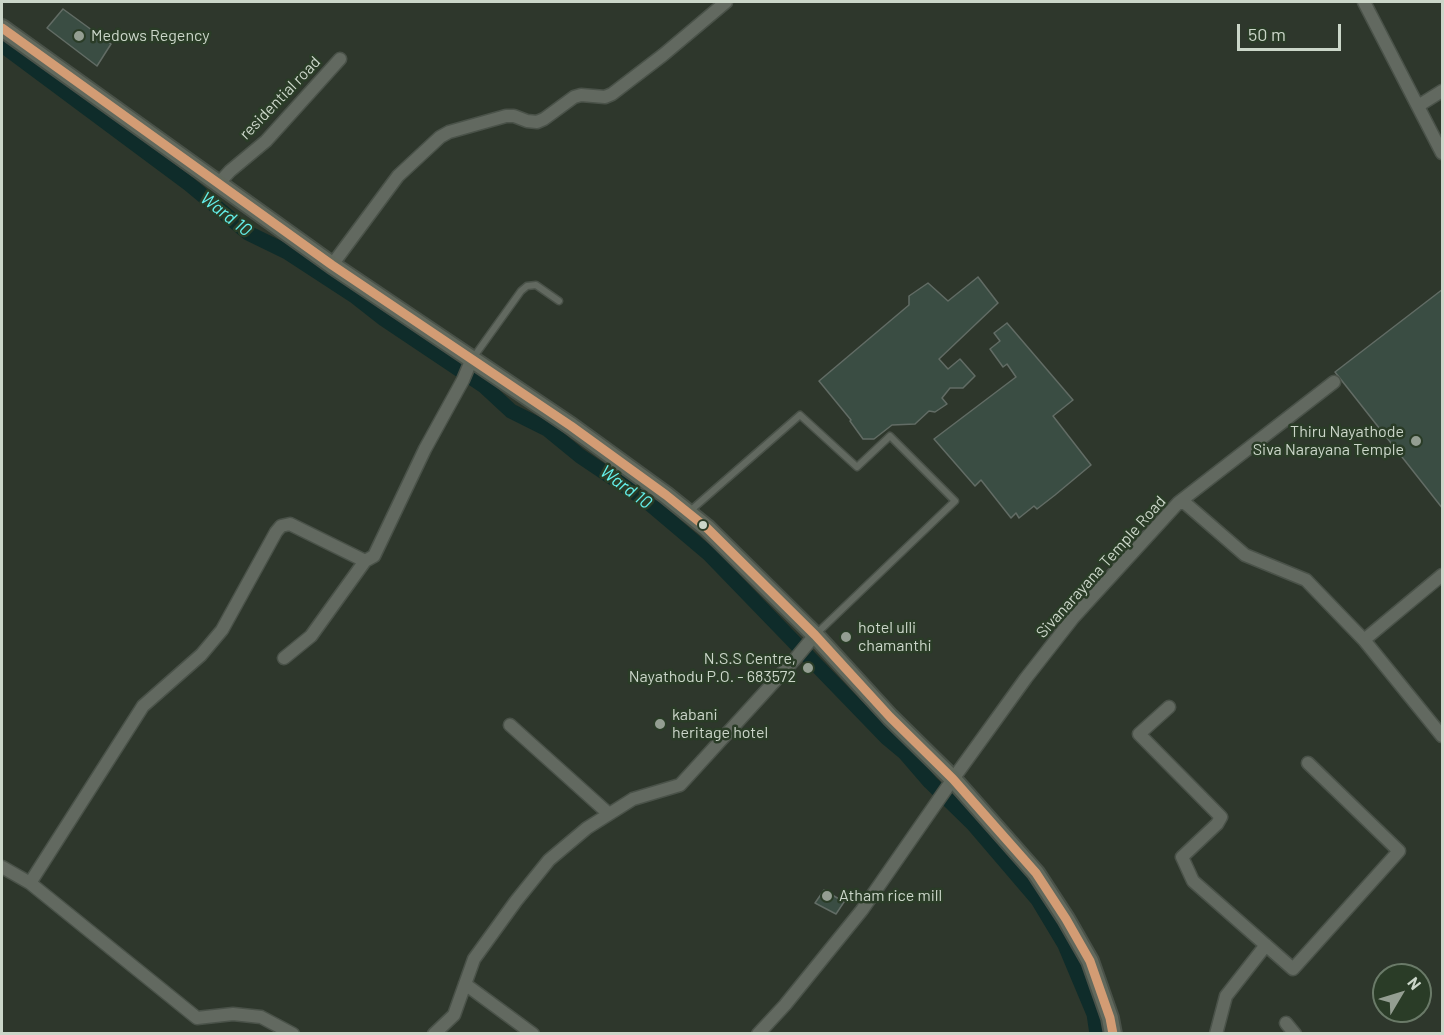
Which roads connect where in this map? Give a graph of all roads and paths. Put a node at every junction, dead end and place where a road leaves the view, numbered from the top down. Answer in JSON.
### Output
{"nodes":[{"id":1,"x":726,"y":2,"type":"edge"},
{"id":2,"x":1364,"y":2,"type":"edge"},
{"id":3,"x":2,"y":28,"type":"edge"},
{"id":4,"x":340,"y":59,"type":"dead end"},
{"id":5,"x":1443,"y":91,"type":"edge"},
{"id":6,"x":1418,"y":106,"type":"junction"},
{"id":7,"x":1443,"y":153,"type":"edge"},
{"id":8,"x":218,"y":184,"type":"junction"},
{"id":9,"x":332,"y":265,"type":"junction"},
{"id":10,"x":559,"y":301,"type":"dead end"},
{"id":11,"x":471,"y":360,"type":"junction"},
{"id":12,"x":1334,"y":382,"type":"dead end"},
{"id":13,"x":1178,"y":503,"type":"junction"},
{"id":14,"x":688,"y":513,"type":"junction"},
{"id":15,"x":365,"y":561,"type":"junction"},
{"id":16,"x":1443,"y":575,"type":"edge"},
{"id":17,"x":813,"y":637,"type":"junction"},
{"id":18,"x":1364,"y":640,"type":"junction"},
{"id":19,"x":284,"y":658,"type":"dead end"},
{"id":20,"x":1169,"y":707,"type":"dead end"},
{"id":21,"x":510,"y":725,"type":"dead end"},
{"id":22,"x":1443,"y":736,"type":"edge"},
{"id":23,"x":1308,"y":763,"type":"dead end"},
{"id":24,"x":951,"y":783,"type":"junction"},
{"id":25,"x":609,"y":814,"type":"junction"},
{"id":26,"x":2,"y":867,"type":"edge"},
{"id":27,"x":30,"y":882,"type":"junction"},
{"id":28,"x":1266,"y":945,"type":"junction"},
{"id":29,"x":465,"y":984,"type":"junction"},
{"id":30,"x":1286,"y":1023,"type":"dead end"},
{"id":31,"x":293,"y":1034,"type":"edge"},
{"id":32,"x":434,"y":1034,"type":"edge"},
{"id":33,"x":533,"y":1034,"type":"edge"},
{"id":34,"x":758,"y":1034,"type":"edge"},
{"id":35,"x":1113,"y":1034,"type":"edge"},
{"id":36,"x":1216,"y":1034,"type":"edge"},
{"id":37,"x":1295,"y":1034,"type":"edge"}],
"edges":[{"from":1,"to":9,"type":"street"},
{"from":2,"to":6,"type":"street"},
{"from":3,"to":8,"type":"main road"},
{"from":4,"to":8,"type":"street","name":"residential road"},
{"from":5,"to":6,"type":"street"},
{"from":6,"to":7,"type":"street"},
{"from":8,"to":9,"type":"main road"},
{"from":9,"to":11,"type":"main road"},
{"from":10,"to":11,"type":"lane"},
{"from":11,"to":14,"type":"main road"},
{"from":11,"to":15,"type":"street"},
{"from":12,"to":13,"type":"street"},
{"from":13,"to":18,"type":"street","name":"Sivanarayana Temple Road"},
{"from":13,"to":24,"type":"street","name":"Sivanarayana Temple Road"},
{"from":14,"to":17,"type":"main road"},
{"from":14,"to":17,"type":"lane"},
{"from":15,"to":19,"type":"street"},
{"from":15,"to":27,"type":"street"},
{"from":16,"to":18,"type":"street"},
{"from":17,"to":24,"type":"main road"},
{"from":17,"to":25,"type":"street"},
{"from":18,"to":22,"type":"street","name":"Sivanarayana Temple Road"},
{"from":20,"to":28,"type":"street"},
{"from":21,"to":25,"type":"street"},
{"from":23,"to":28,"type":"street"},
{"from":24,"to":34,"type":"street","name":"Sivanarayana Temple Road"},
{"from":24,"to":35,"type":"main road"},
{"from":25,"to":29,"type":"street"},
{"from":26,"to":27,"type":"street"},
{"from":27,"to":31,"type":"street"},
{"from":28,"to":36,"type":"street"},
{"from":29,"to":32,"type":"street"},
{"from":29,"to":33,"type":"street"},
{"from":30,"to":37,"type":"street"}]}
